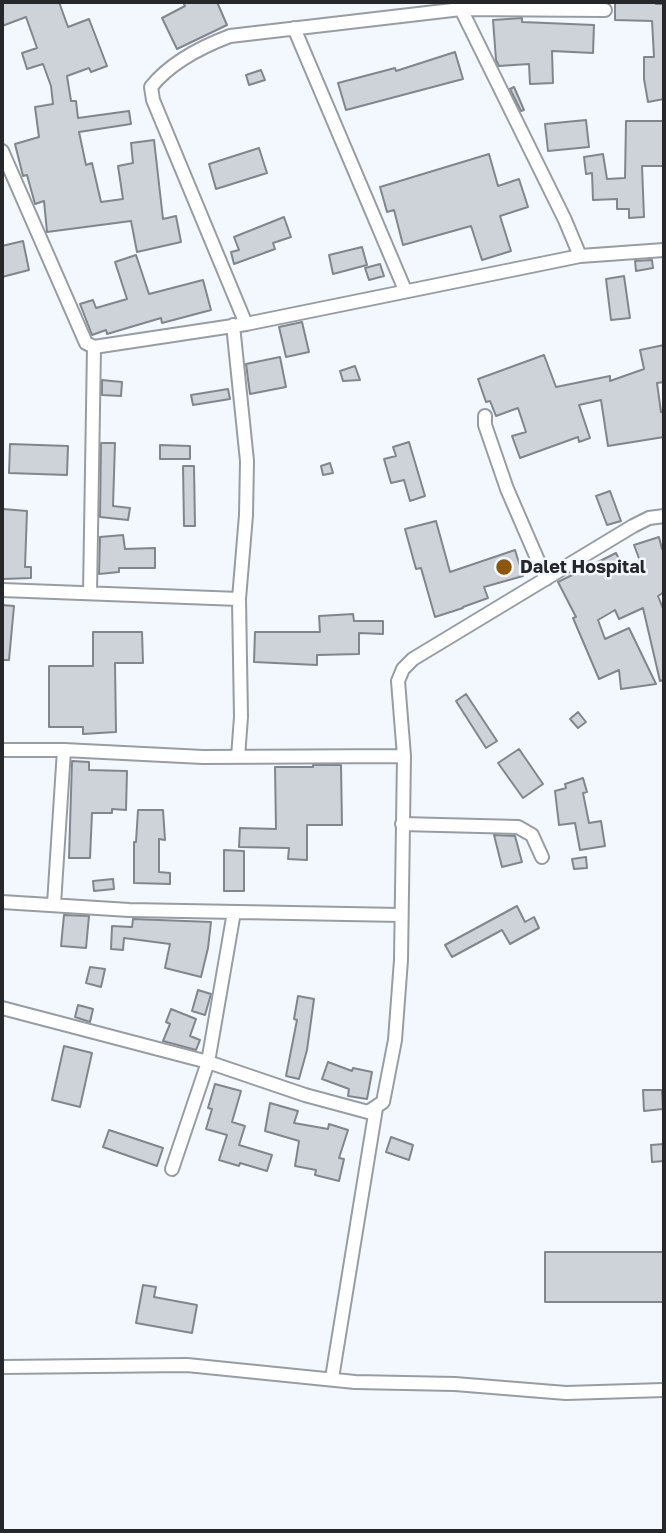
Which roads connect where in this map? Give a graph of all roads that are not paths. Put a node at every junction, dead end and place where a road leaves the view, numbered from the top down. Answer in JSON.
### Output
{"nodes":[{"id":1,"x":459,"y":5,"type":"edge"},
{"id":2,"x":605,"y":10,"type":"dead end"},
{"id":3,"x":295,"y":28,"type":"junction"},
{"id":4,"x":2,"y":151,"type":"edge"},
{"id":5,"x":664,"y":250,"type":"edge"},
{"id":6,"x":580,"y":256,"type":"junction"},
{"id":7,"x":405,"y":290,"type":"junction"},
{"id":8,"x":239,"y":325,"type":"junction"},
{"id":9,"x":94,"y":347,"type":"junction"},
{"id":10,"x":485,"y":416,"type":"dead end"},
{"id":11,"x":664,"y":516,"type":"edge"},
{"id":12,"x":547,"y":579,"type":"junction"},
{"id":13,"x":2,"y":590,"type":"edge"},
{"id":14,"x":90,"y":593,"type":"junction"},
{"id":15,"x":239,"y":599,"type":"junction"},
{"id":16,"x":2,"y":750,"type":"edge"},
{"id":17,"x":64,"y":750,"type":"junction"},
{"id":18,"x":404,"y":756,"type":"junction"},
{"id":19,"x":238,"y":757,"type":"junction"},
{"id":20,"x":402,"y":824,"type":"junction"},
{"id":21,"x":542,"y":857,"type":"dead end"},
{"id":22,"x":2,"y":902,"type":"edge"},
{"id":23,"x":54,"y":904,"type":"junction"},
{"id":24,"x":234,"y":912,"type":"junction"},
{"id":25,"x":401,"y":915,"type":"junction"},
{"id":26,"x":2,"y":1008,"type":"edge"},
{"id":27,"x":208,"y":1062,"type":"junction"},
{"id":28,"x":376,"y":1108,"type":"junction"},
{"id":29,"x":172,"y":1169,"type":"dead end"},
{"id":30,"x":2,"y":1367,"type":"edge"},
{"id":31,"x":332,"y":1378,"type":"junction"},
{"id":32,"x":664,"y":1390,"type":"edge"}],
"edges":[{"from":1,"to":2,"type":"street"},
{"from":1,"to":3,"type":"street"},
{"from":1,"to":6,"type":"street"},
{"from":3,"to":7,"type":"street"},
{"from":3,"to":8,"type":"street"},
{"from":4,"to":9,"type":"street"},
{"from":5,"to":6,"type":"street"},
{"from":6,"to":7,"type":"street"},
{"from":7,"to":8,"type":"street"},
{"from":8,"to":9,"type":"street"},
{"from":8,"to":15,"type":"street"},
{"from":9,"to":14,"type":"street"},
{"from":10,"to":12,"type":"street"},
{"from":11,"to":12,"type":"street"},
{"from":12,"to":18,"type":"street"},
{"from":13,"to":14,"type":"street"},
{"from":14,"to":15,"type":"street"},
{"from":15,"to":19,"type":"street"},
{"from":16,"to":17,"type":"street"},
{"from":17,"to":19,"type":"street"},
{"from":17,"to":23,"type":"street"},
{"from":18,"to":19,"type":"street"},
{"from":18,"to":20,"type":"street"},
{"from":20,"to":21,"type":"street"},
{"from":20,"to":25,"type":"street"},
{"from":22,"to":23,"type":"street"},
{"from":23,"to":24,"type":"street"},
{"from":24,"to":25,"type":"street"},
{"from":24,"to":27,"type":"street"},
{"from":25,"to":28,"type":"street"},
{"from":26,"to":27,"type":"street"},
{"from":27,"to":28,"type":"street"},
{"from":27,"to":29,"type":"street"},
{"from":28,"to":31,"type":"street"},
{"from":30,"to":31,"type":"street"},
{"from":31,"to":32,"type":"street"}]}
